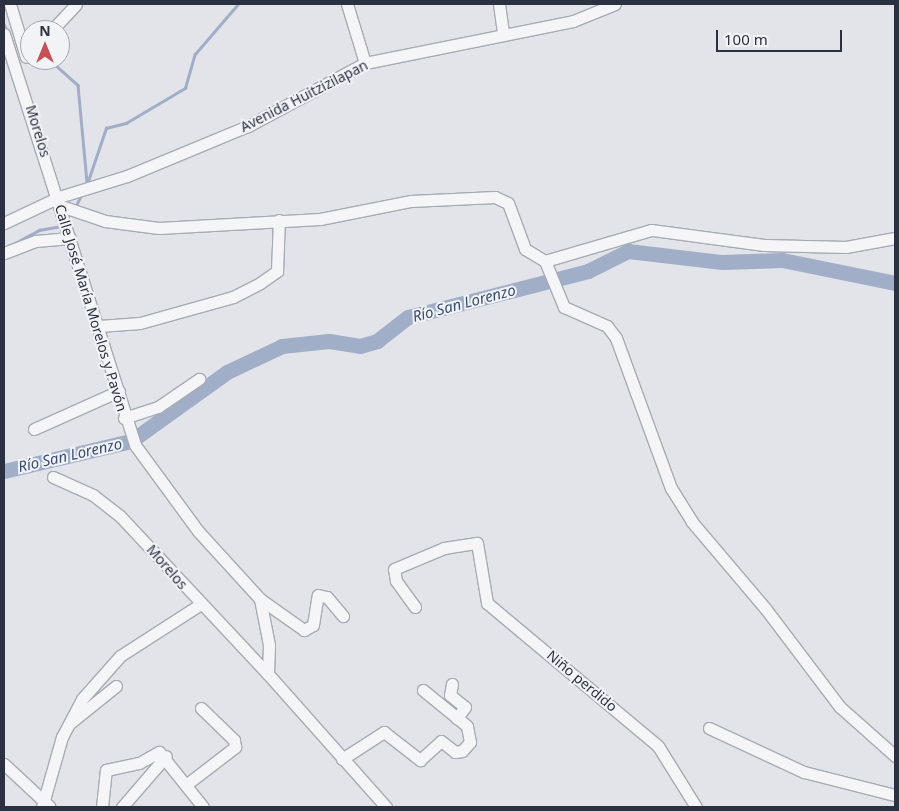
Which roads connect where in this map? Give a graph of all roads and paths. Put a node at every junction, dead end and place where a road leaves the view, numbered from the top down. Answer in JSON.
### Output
{"nodes":[{"id":1,"x":10,"y":4,"type":"edge"},
{"id":2,"x":76,"y":4,"type":"edge"},
{"id":3,"x":347,"y":4,"type":"edge"},
{"id":4,"x":499,"y":4,"type":"edge"},
{"id":5,"x":614,"y":4,"type":"edge"},
{"id":6,"x":61,"y":20,"type":"edge"},
{"id":7,"x":20,"y":32,"type":"edge"},
{"id":8,"x":503,"y":33,"type":"junction"},
{"id":9,"x":4,"y":34,"type":"edge"},
{"id":10,"x":4,"y":49,"type":"edge"},
{"id":11,"x":20,"y":63,"type":"edge"},
{"id":12,"x":365,"y":63,"type":"junction"},
{"id":13,"x":17,"y":66,"type":"junction"},
{"id":14,"x":63,"y":208,"type":"junction"},
{"id":15,"x":279,"y":220,"type":"junction"},
{"id":16,"x":4,"y":223,"type":"edge"},
{"id":17,"x":69,"y":235,"type":"junction"},
{"id":18,"x":895,"y":238,"type":"edge"},
{"id":19,"x":4,"y":253,"type":"edge"},
{"id":20,"x":546,"y":266,"type":"junction"},
{"id":21,"x":98,"y":326,"type":"junction"},
{"id":22,"x":198,"y":379,"type":"dead end"},
{"id":23,"x":119,"y":391,"type":"junction"},
{"id":24,"x":125,"y":421,"type":"junction"},
{"id":25,"x":34,"y":429,"type":"dead end"},
{"id":26,"x":53,"y":477,"type":"dead end"},
{"id":27,"x":260,"y":600,"type":"junction"},
{"id":28,"x":199,"y":605,"type":"junction"},
{"id":29,"x":415,"y":607,"type":"dead end"},
{"id":30,"x":343,"y":616,"type":"dead end"},
{"id":31,"x":268,"y":674,"type":"junction"},
{"id":32,"x":452,"y":684,"type":"dead end"},
{"id":33,"x":116,"y":686,"type":"dead end"},
{"id":34,"x":423,"y":690,"type":"dead end"},
{"id":35,"x":201,"y":708,"type":"dead end"},
{"id":36,"x":457,"y":718,"type":"junction"},
{"id":37,"x":67,"y":725,"type":"junction"},
{"id":38,"x":709,"y":728,"type":"dead end"},
{"id":39,"x":163,"y":754,"type":"junction"},
{"id":40,"x":895,"y":756,"type":"edge"},
{"id":41,"x":342,"y":759,"type":"junction"},
{"id":42,"x":4,"y":764,"type":"edge"},
{"id":43,"x":187,"y":784,"type":"junction"},
{"id":44,"x":895,"y":795,"type":"edge"},
{"id":45,"x":46,"y":806,"type":"edge"},
{"id":46,"x":102,"y":807,"type":"edge"},
{"id":47,"x":122,"y":807,"type":"edge"},
{"id":48,"x":203,"y":807,"type":"edge"},
{"id":49,"x":386,"y":807,"type":"edge"},
{"id":50,"x":696,"y":807,"type":"edge"}],
"edges":[{"from":1,"to":7,"type":"street"},
{"from":2,"to":6,"type":"street"},
{"from":3,"to":12,"type":"street"},
{"from":4,"to":8,"type":"street"},
{"from":5,"to":8,"type":"street","name":"Avenida Huitzizilapan"},
{"from":8,"to":12,"type":"street","name":"Avenida Huitzizilapan"},
{"from":9,"to":13,"type":"street","name":"Morelos"},
{"from":10,"to":13,"type":"street"},
{"from":11,"to":13,"type":"street"},
{"from":12,"to":14,"type":"street","name":"Avenida Huitzizilapan"},
{"from":13,"to":14,"type":"street","name":"Morelos"},
{"from":14,"to":15,"type":"street"},
{"from":14,"to":16,"type":"street","name":"Avenida Huitzizilapan"},
{"from":14,"to":17,"type":"street","name":"Calle José María Morelos y Pavón"},
{"from":15,"to":20,"type":"street"},
{"from":15,"to":21,"type":"street"},
{"from":17,"to":19,"type":"street"},
{"from":17,"to":21,"type":"street","name":"Calle José María Morelos y Pavón"},
{"from":18,"to":20,"type":"street"},
{"from":20,"to":40,"type":"street"},
{"from":21,"to":23,"type":"street","name":"Calle José María Morelos y Pavón"},
{"from":22,"to":24,"type":"street"},
{"from":23,"to":24,"type":"street","name":"Calle José María Morelos y Pavón"},
{"from":23,"to":25,"type":"street"},
{"from":24,"to":27,"type":"street","name":"Calle José María Morelos y Pavón"},
{"from":26,"to":28,"type":"street","name":"Morelos"},
{"from":27,"to":30,"type":"street","name":"Calle José María Morelos y Pavón"},
{"from":27,"to":31,"type":"street"},
{"from":28,"to":31,"type":"street","name":"Morelos"},
{"from":28,"to":37,"type":"street"},
{"from":29,"to":50,"type":"street","name":"Niño perdido"},
{"from":31,"to":41,"type":"street"},
{"from":32,"to":36,"type":"street"},
{"from":33,"to":37,"type":"street"},
{"from":34,"to":36,"type":"street"},
{"from":35,"to":43,"type":"street"},
{"from":36,"to":41,"type":"street"},
{"from":37,"to":45,"type":"street"},
{"from":38,"to":44,"type":"street"},
{"from":39,"to":43,"type":"street"},
{"from":39,"to":46,"type":"street"},
{"from":39,"to":47,"type":"street"},
{"from":41,"to":49,"type":"street"},
{"from":42,"to":45,"type":"street"},
{"from":43,"to":48,"type":"street"}]}
